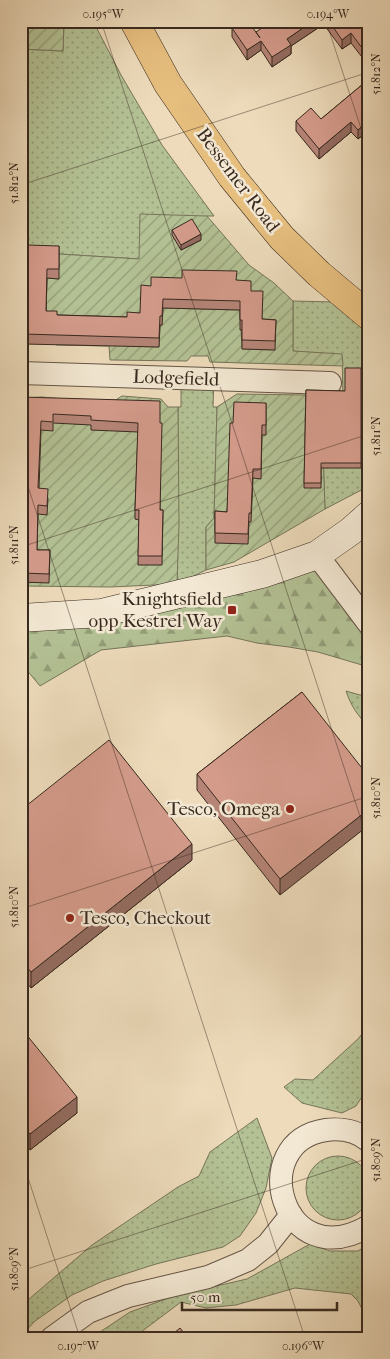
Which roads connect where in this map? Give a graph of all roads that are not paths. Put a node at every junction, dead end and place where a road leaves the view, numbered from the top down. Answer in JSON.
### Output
{"nodes":[{"id":1,"x":134,"y":21,"type":"edge"},
{"id":2,"x":369,"y":316,"type":"edge"},
{"id":3,"x":21,"y":373,"type":"edge"},
{"id":4,"x":330,"y":383,"type":"dead end"},
{"id":5,"x":369,"y":515,"type":"edge"},
{"id":6,"x":317,"y":554,"type":"junction"},
{"id":7,"x":21,"y":618,"type":"edge"},
{"id":8,"x":369,"y":624,"type":"edge"},
{"id":9,"x":368,"y":1138,"type":"edge"},
{"id":10,"x":291,"y":1216,"type":"junction"},
{"id":11,"x":369,"y":1226,"type":"edge"},
{"id":12,"x":52,"y":1338,"type":"edge"}],
"edges":[{"from":1,"to":2,"type":"main road","name":"Bessemer Road"},
{"from":3,"to":4,"type":"street","name":"Lodgefield"},
{"from":5,"to":6,"type":"street"},
{"from":6,"to":7,"type":"street"},
{"from":6,"to":8,"type":"street"},
{"from":9,"to":10,"type":"street"},
{"from":10,"to":11,"type":"street"},
{"from":10,"to":12,"type":"street"}]}
